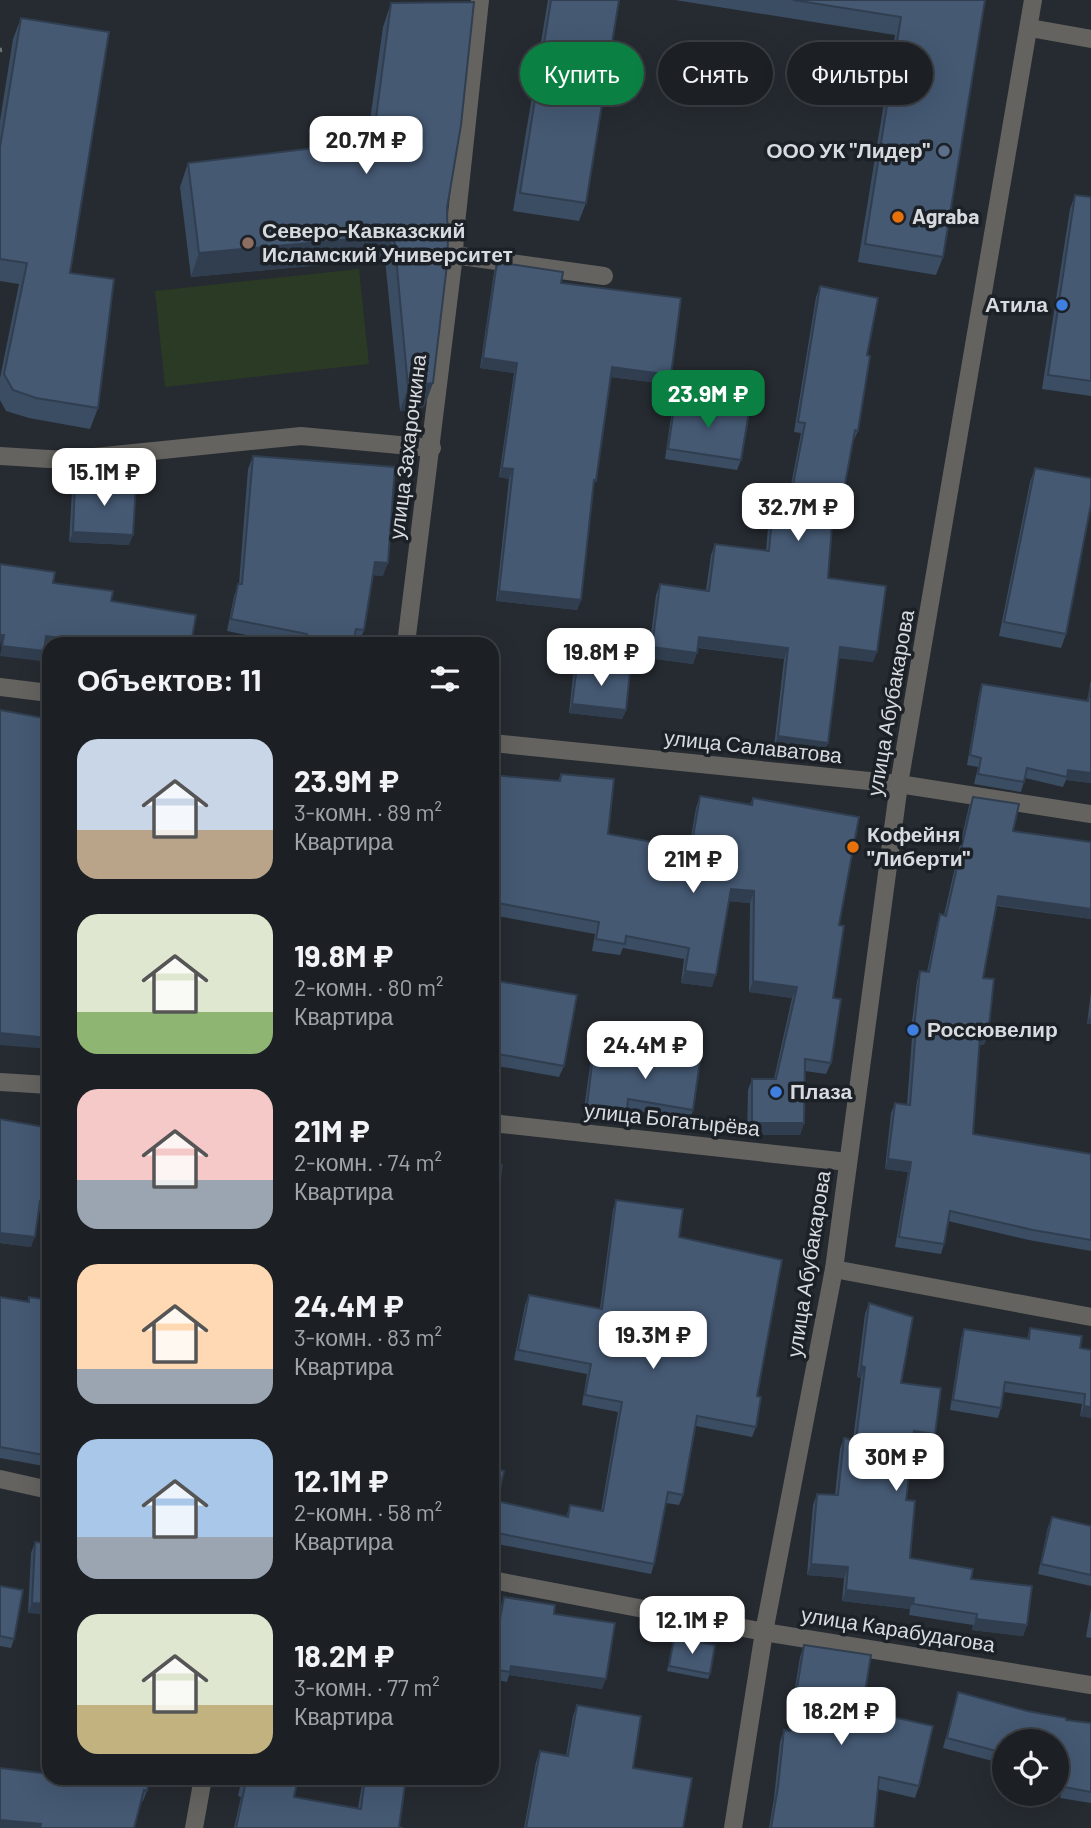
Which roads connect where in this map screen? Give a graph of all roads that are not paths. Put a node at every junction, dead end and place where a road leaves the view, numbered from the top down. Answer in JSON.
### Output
{"nodes":[{"id":1,"x":480,"y":0,"type":"edge"},
{"id":2,"x":1033,"y":0,"type":"edge"},
{"id":3,"x":1030,"y":27,"type":"junction"},
{"id":4,"x":1091,"y":39,"type":"edge"},
{"id":5,"x":454,"y":255,"type":"junction"},
{"id":6,"x":604,"y":276,"type":"dead end"},
{"id":7,"x":432,"y":448,"type":"junction"},
{"id":8,"x":0,"y":456,"type":"edge"},
{"id":9,"x":408,"y":637,"type":"edge"},
{"id":10,"x":0,"y":687,"type":"edge"},
{"id":11,"x":42,"y":692,"type":"edge"},
{"id":12,"x":499,"y":744,"type":"edge"},
{"id":13,"x":899,"y":784,"type":"junction"},
{"id":14,"x":1091,"y":814,"type":"edge"},
{"id":15,"x":0,"y":1082,"type":"edge"},
{"id":16,"x":42,"y":1085,"type":"edge"},
{"id":17,"x":499,"y":1124,"type":"edge"},
{"id":18,"x":848,"y":1162,"type":"junction"},
{"id":19,"x":834,"y":1269,"type":"junction"},
{"id":20,"x":1091,"y":1317,"type":"edge"},
{"id":21,"x":0,"y":1479,"type":"edge"},
{"id":22,"x":42,"y":1488,"type":"edge"},
{"id":23,"x":499,"y":1581,"type":"edge"},
{"id":24,"x":764,"y":1632,"type":"junction"},
{"id":25,"x":1091,"y":1685,"type":"edge"},
{"id":26,"x":202,"y":1785,"type":"edge"},
{"id":27,"x":194,"y":1828,"type":"edge"},
{"id":28,"x":733,"y":1828,"type":"edge"}],
"edges":[{"from":1,"to":5,"type":"street","name":"улица Захарочкина"},
{"from":2,"to":3,"type":"street","name":"улица Абубакарова"},
{"from":3,"to":4,"type":"street"},
{"from":3,"to":13,"type":"street","name":"улица Абубакарова"},
{"from":5,"to":6,"type":"street"},
{"from":5,"to":7,"type":"street","name":"улица Захарочкина"},
{"from":7,"to":8,"type":"street"},
{"from":7,"to":9,"type":"street","name":"улица Захарочкина"},
{"from":10,"to":11,"type":"street"},
{"from":12,"to":13,"type":"street","name":"улица Салаватова"},
{"from":13,"to":14,"type":"street","name":"улица Салаватова"},
{"from":13,"to":18,"type":"street","name":"улица Абубакарова"},
{"from":15,"to":16,"type":"street"},
{"from":17,"to":18,"type":"street","name":"улица Богатырёва"},
{"from":18,"to":19,"type":"street","name":"улица Абубакарова"},
{"from":19,"to":20,"type":"street"},
{"from":19,"to":24,"type":"street","name":"улица Абубакарова"},
{"from":21,"to":22,"type":"street"},
{"from":23,"to":24,"type":"street","name":"улица Карабудагова"},
{"from":24,"to":25,"type":"street","name":"улица Карабудагова"},
{"from":24,"to":28,"type":"street","name":"улица Абубакарова"},
{"from":26,"to":27,"type":"street"}]}
